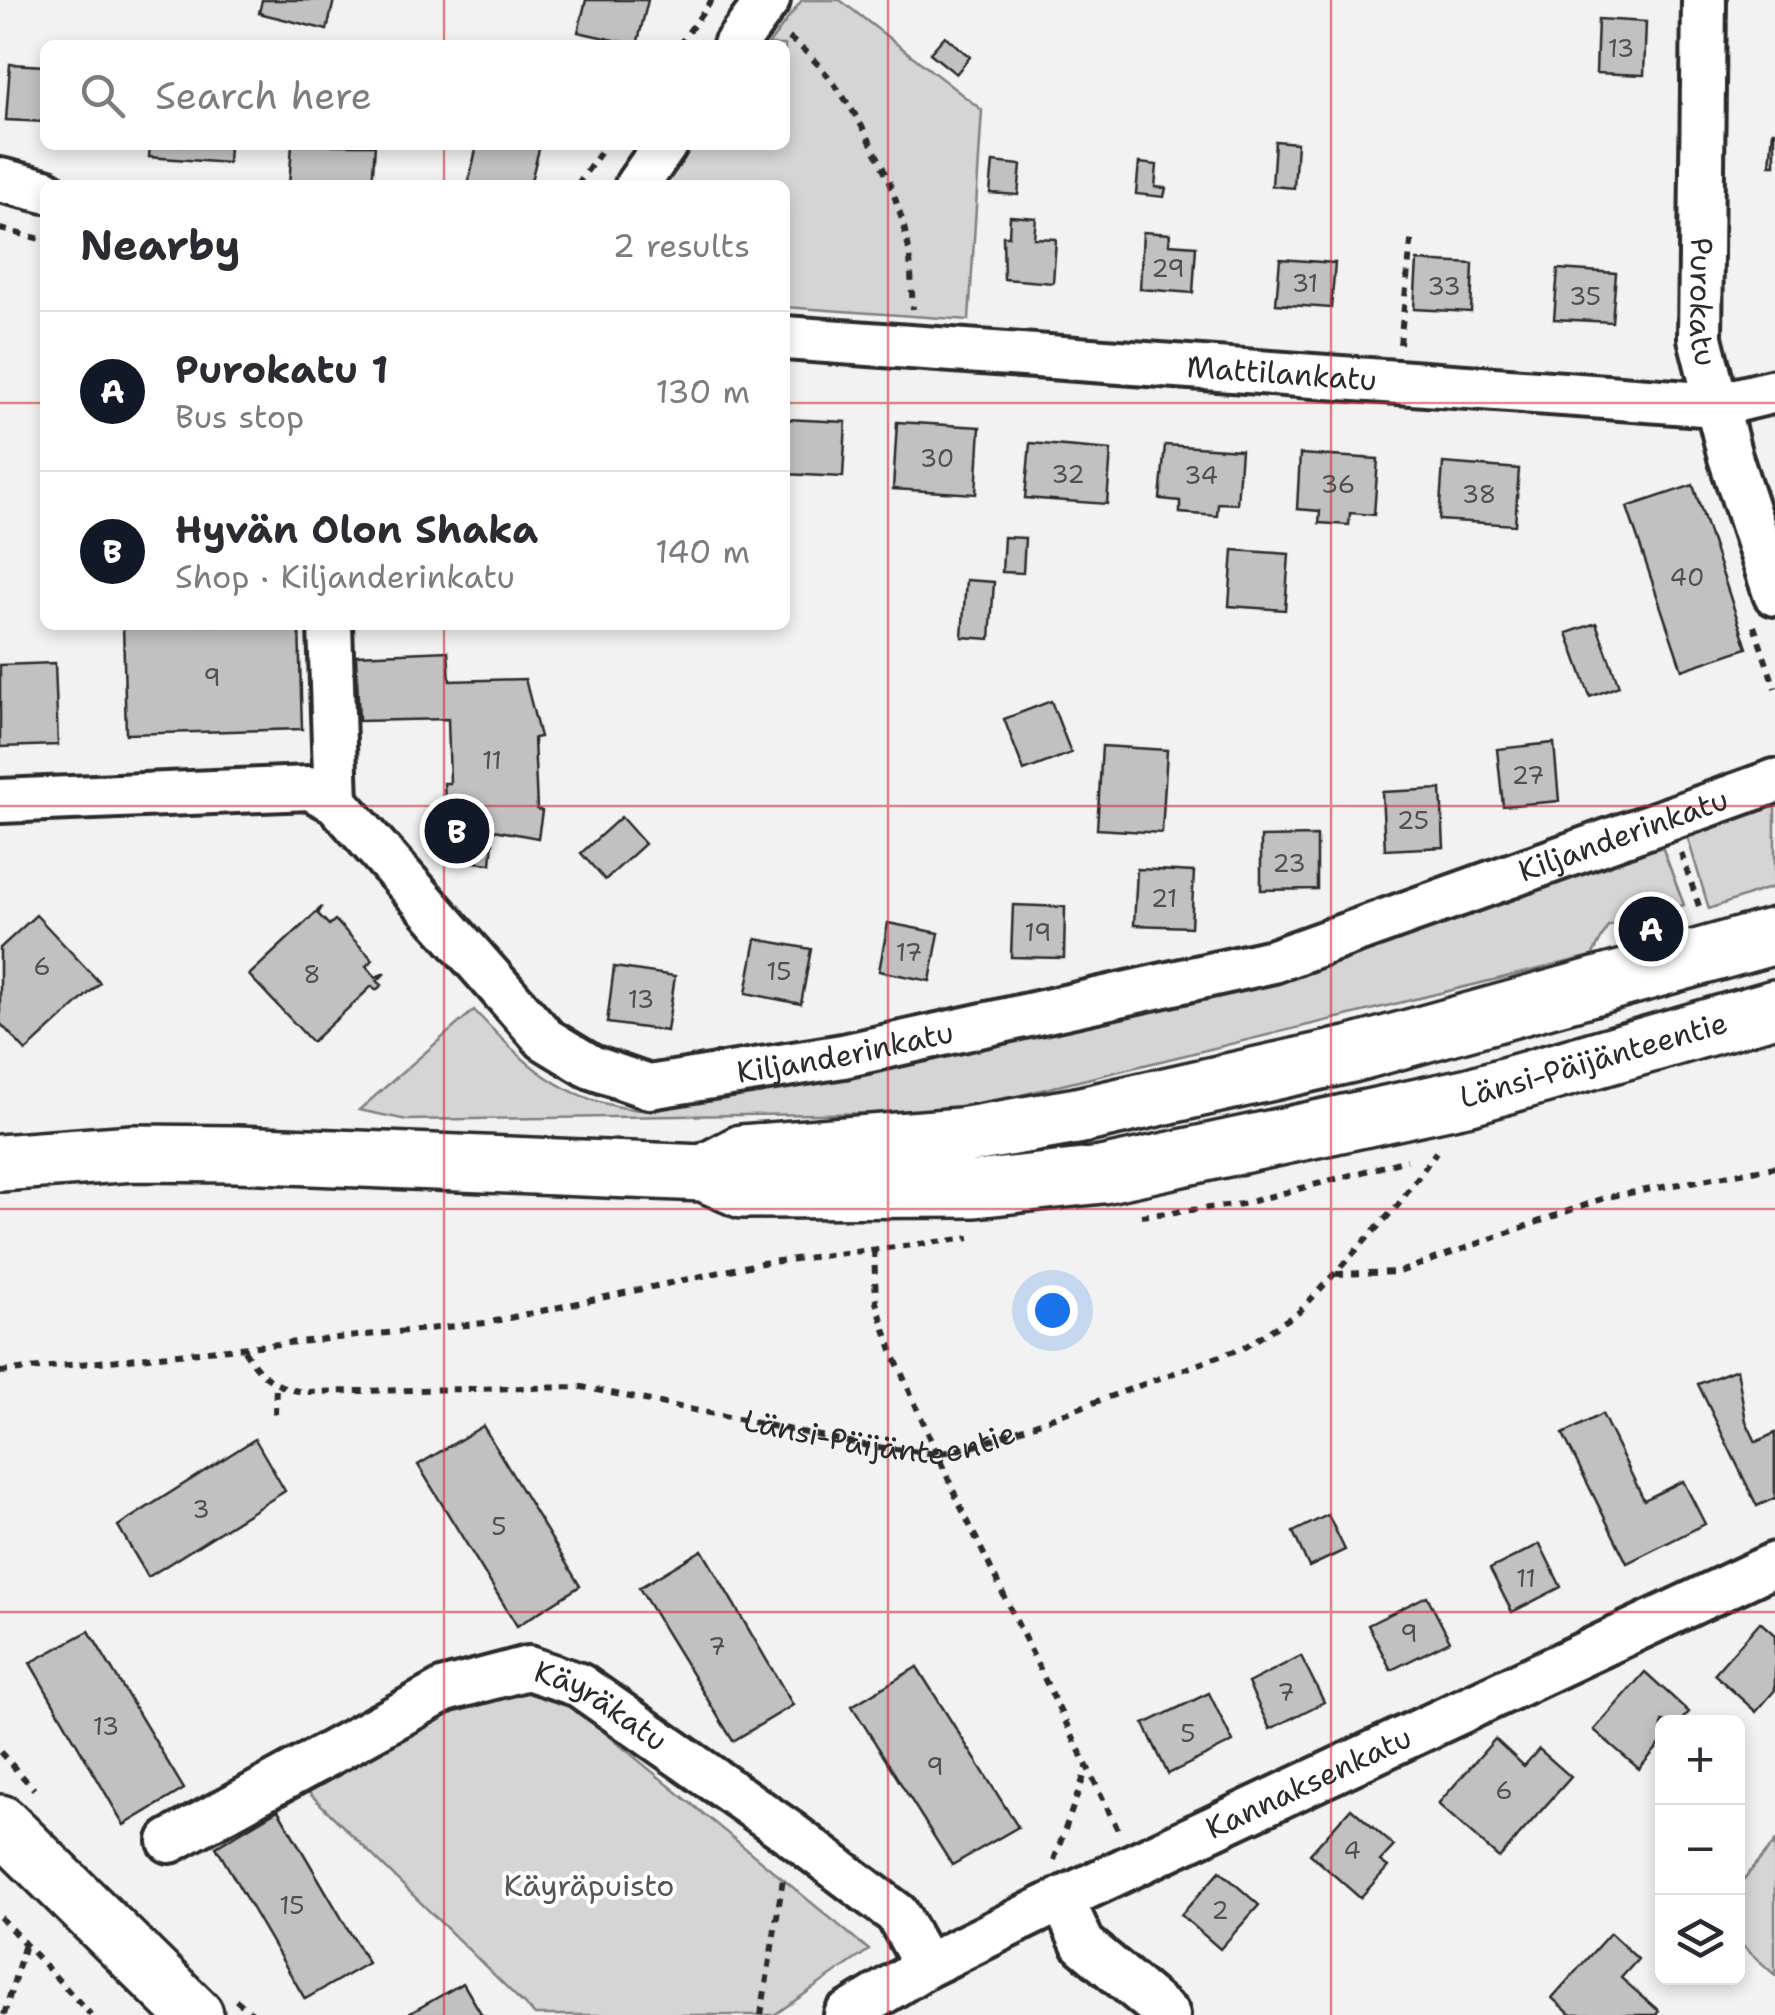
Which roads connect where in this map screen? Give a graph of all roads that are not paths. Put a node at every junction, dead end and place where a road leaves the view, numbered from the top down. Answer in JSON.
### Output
{"nodes":[{"id":1,"x":1704,"y":0,"type":"edge"},
{"id":2,"x":662,"y":150,"type":"edge"},
{"id":3,"x":0,"y":180,"type":"edge"},
{"id":4,"x":640,"y":180,"type":"edge"},
{"id":5,"x":40,"y":190,"type":"edge"},
{"id":6,"x":790,"y":338,"type":"edge"},
{"id":7,"x":1775,"y":391,"type":"edge"},
{"id":8,"x":1716,"y":405,"type":"junction"},
{"id":9,"x":1775,"y":594,"type":"edge"},
{"id":10,"x":330,"y":630,"type":"edge"},
{"id":11,"x":1775,"y":781,"type":"edge"},
{"id":12,"x":0,"y":801,"type":"edge"},
{"id":13,"x":336,"y":802,"type":"junction"},
{"id":14,"x":1775,"y":936,"type":"edge"},
{"id":15,"x":1775,"y":1008,"type":"edge"},
{"id":16,"x":0,"y":1163,"type":"edge"},
{"id":17,"x":704,"y":1173,"type":"junction"},
{"id":18,"x":1775,"y":1564,"type":"edge"},
{"id":19,"x":0,"y":1822,"type":"edge"},
{"id":20,"x":170,"y":1841,"type":"dead end"},
{"id":21,"x":1056,"y":1885,"type":"junction"},
{"id":22,"x":926,"y":1966,"type":"junction"},
{"id":23,"x":195,"y":2015,"type":"edge"},
{"id":24,"x":846,"y":2015,"type":"edge"},
{"id":25,"x":1168,"y":2015,"type":"edge"}],
"edges":[{"from":1,"to":8,"type":"street","name":"Purokatu"},
{"from":2,"to":4,"type":"street"},
{"from":3,"to":5,"type":"street"},
{"from":6,"to":8,"type":"street","name":"Mattilankatu"},
{"from":7,"to":8,"type":"street","name":"Mattilankatu"},
{"from":8,"to":9,"type":"street","name":"Purokatu"},
{"from":10,"to":13,"type":"street"},
{"from":11,"to":13,"type":"street","name":"Kiljanderinkatu"},
{"from":12,"to":13,"type":"street"},
{"from":14,"to":17,"type":"main road","name":"Länsi-Päijänteentie"},
{"from":15,"to":17,"type":"main road","name":"Länsi-Päijänteentie"},
{"from":16,"to":17,"type":"main road","name":"Länsi-Päijänteentie"},
{"from":18,"to":21,"type":"street","name":"Kannaksenkatu"},
{"from":19,"to":23,"type":"main road"},
{"from":20,"to":22,"type":"street","name":"Käyräkatu"},
{"from":21,"to":22,"type":"street","name":"Kannaksenkatu"},
{"from":21,"to":25,"type":"street"},
{"from":22,"to":24,"type":"street","name":"Kannaksenkatu"}]}
